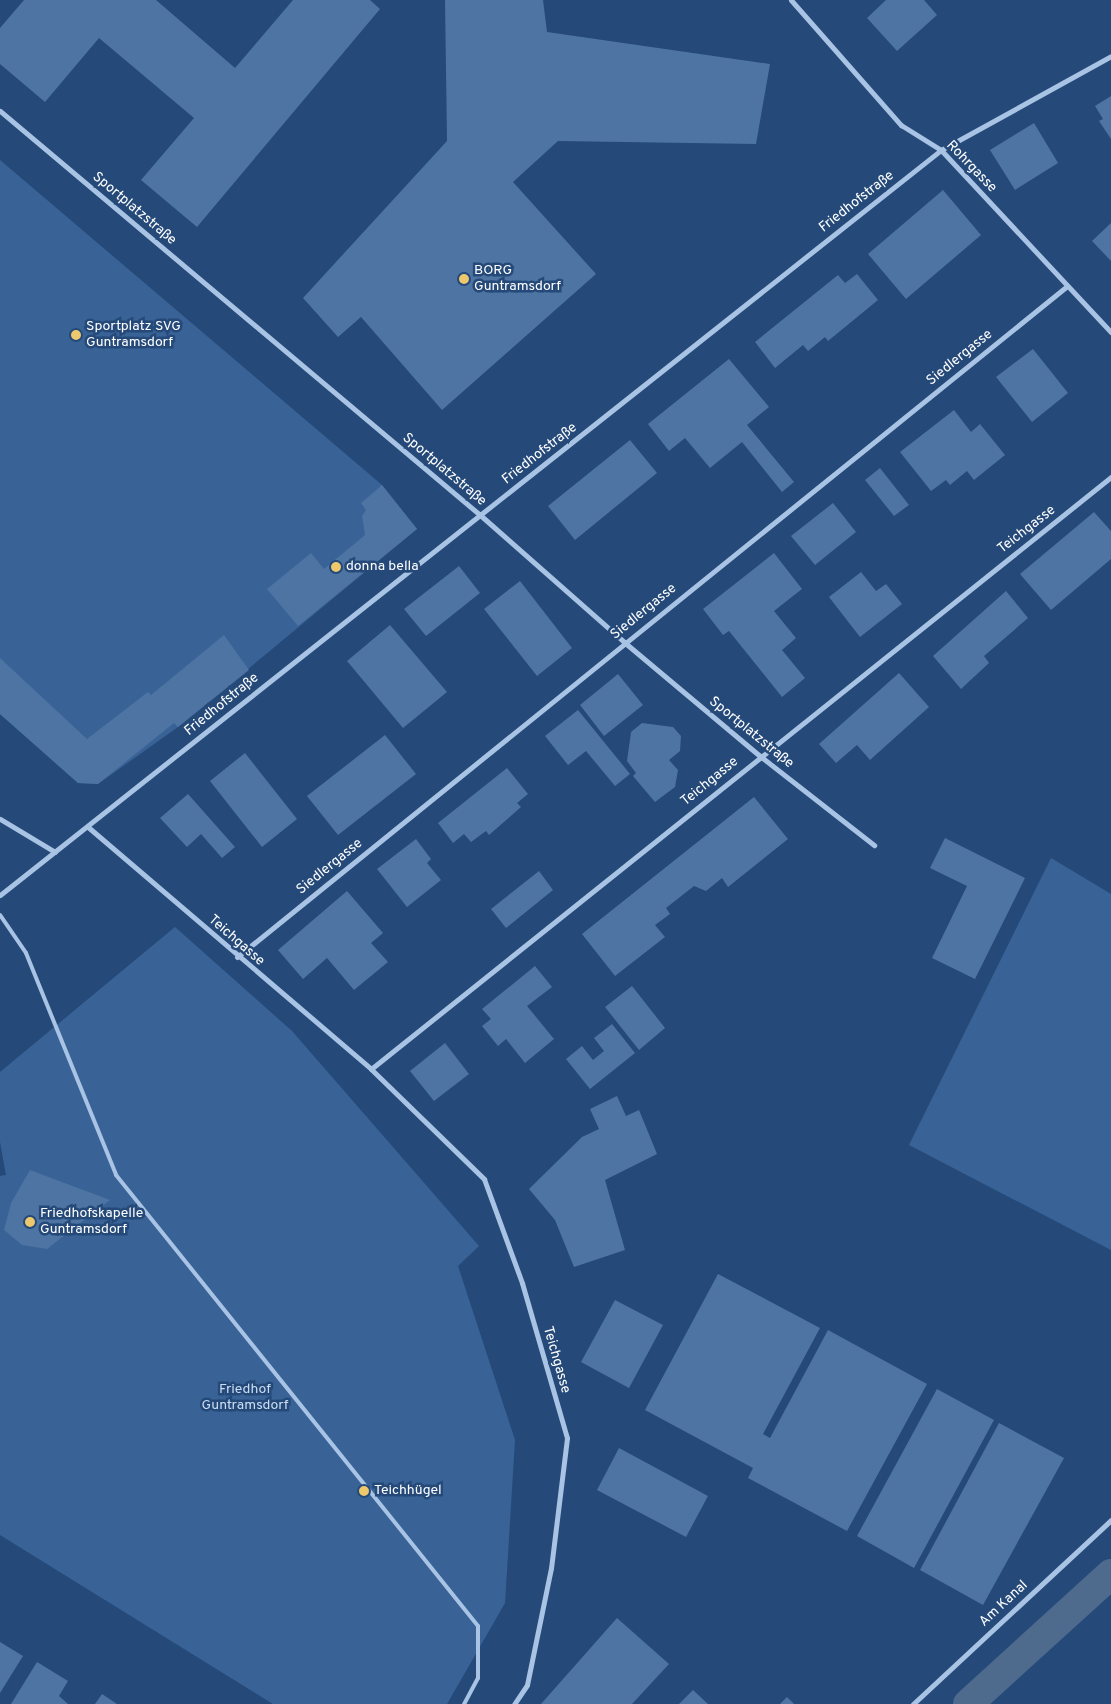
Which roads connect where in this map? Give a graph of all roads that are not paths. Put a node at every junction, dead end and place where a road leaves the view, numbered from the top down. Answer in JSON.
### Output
{"nodes":[{"id":1,"x":791,"y":0,"type":"edge"},
{"id":2,"x":1111,"y":56,"type":"edge"},
{"id":3,"x":0,"y":111,"type":"edge"},
{"id":4,"x":941,"y":150,"type":"junction"},
{"id":5,"x":1068,"y":286,"type":"junction"},
{"id":6,"x":1111,"y":332,"type":"edge"},
{"id":7,"x":1111,"y":477,"type":"edge"},
{"id":8,"x":479,"y":514,"type":"junction"},
{"id":9,"x":624,"y":642,"type":"junction"},
{"id":10,"x":760,"y":756,"type":"junction"},
{"id":11,"x":0,"y":819,"type":"edge"},
{"id":12,"x":88,"y":827,"type":"junction"},
{"id":13,"x":874,"y":845,"type":"dead end"},
{"id":14,"x":55,"y":852,"type":"junction"},
{"id":15,"x":0,"y":895,"type":"edge"},
{"id":16,"x":0,"y":915,"type":"edge"},
{"id":17,"x":237,"y":957,"type":"junction"},
{"id":18,"x":371,"y":1069,"type":"junction"},
{"id":19,"x":1111,"y":1520,"type":"edge"},
{"id":20,"x":464,"y":1704,"type":"edge"},
{"id":21,"x":514,"y":1704,"type":"edge"},
{"id":22,"x":913,"y":1704,"type":"edge"}],
"edges":[{"from":1,"to":4,"type":"street","name":"Rohrgasse"},
{"from":2,"to":4,"type":"street","name":"Friedhofstraße"},
{"from":3,"to":8,"type":"street","name":"Sportplatzstraße"},
{"from":4,"to":5,"type":"street","name":"Rohrgasse"},
{"from":4,"to":8,"type":"street","name":"Friedhofstraße"},
{"from":5,"to":6,"type":"street","name":"Rohrgasse"},
{"from":5,"to":9,"type":"street","name":"Siedlergasse"},
{"from":7,"to":10,"type":"street","name":"Teichgasse"},
{"from":8,"to":9,"type":"street","name":"Sportplatzstraße"},
{"from":8,"to":12,"type":"street","name":"Friedhofstraße"},
{"from":9,"to":10,"type":"street","name":"Sportplatzstraße"},
{"from":9,"to":17,"type":"street","name":"Siedlergasse"},
{"from":10,"to":13,"type":"street","name":"Sportplatzstraße"},
{"from":10,"to":18,"type":"street","name":"Teichgasse"},
{"from":11,"to":14,"type":"street"},
{"from":12,"to":14,"type":"street","name":"Friedhofstraße"},
{"from":12,"to":17,"type":"street","name":"Teichgasse"},
{"from":14,"to":15,"type":"street","name":"Friedhofstraße"},
{"from":16,"to":20,"type":"lane"},
{"from":17,"to":18,"type":"street","name":"Teichgasse"},
{"from":18,"to":21,"type":"street","name":"Teichgasse"},
{"from":19,"to":22,"type":"street","name":"Am Kanal"}]}
